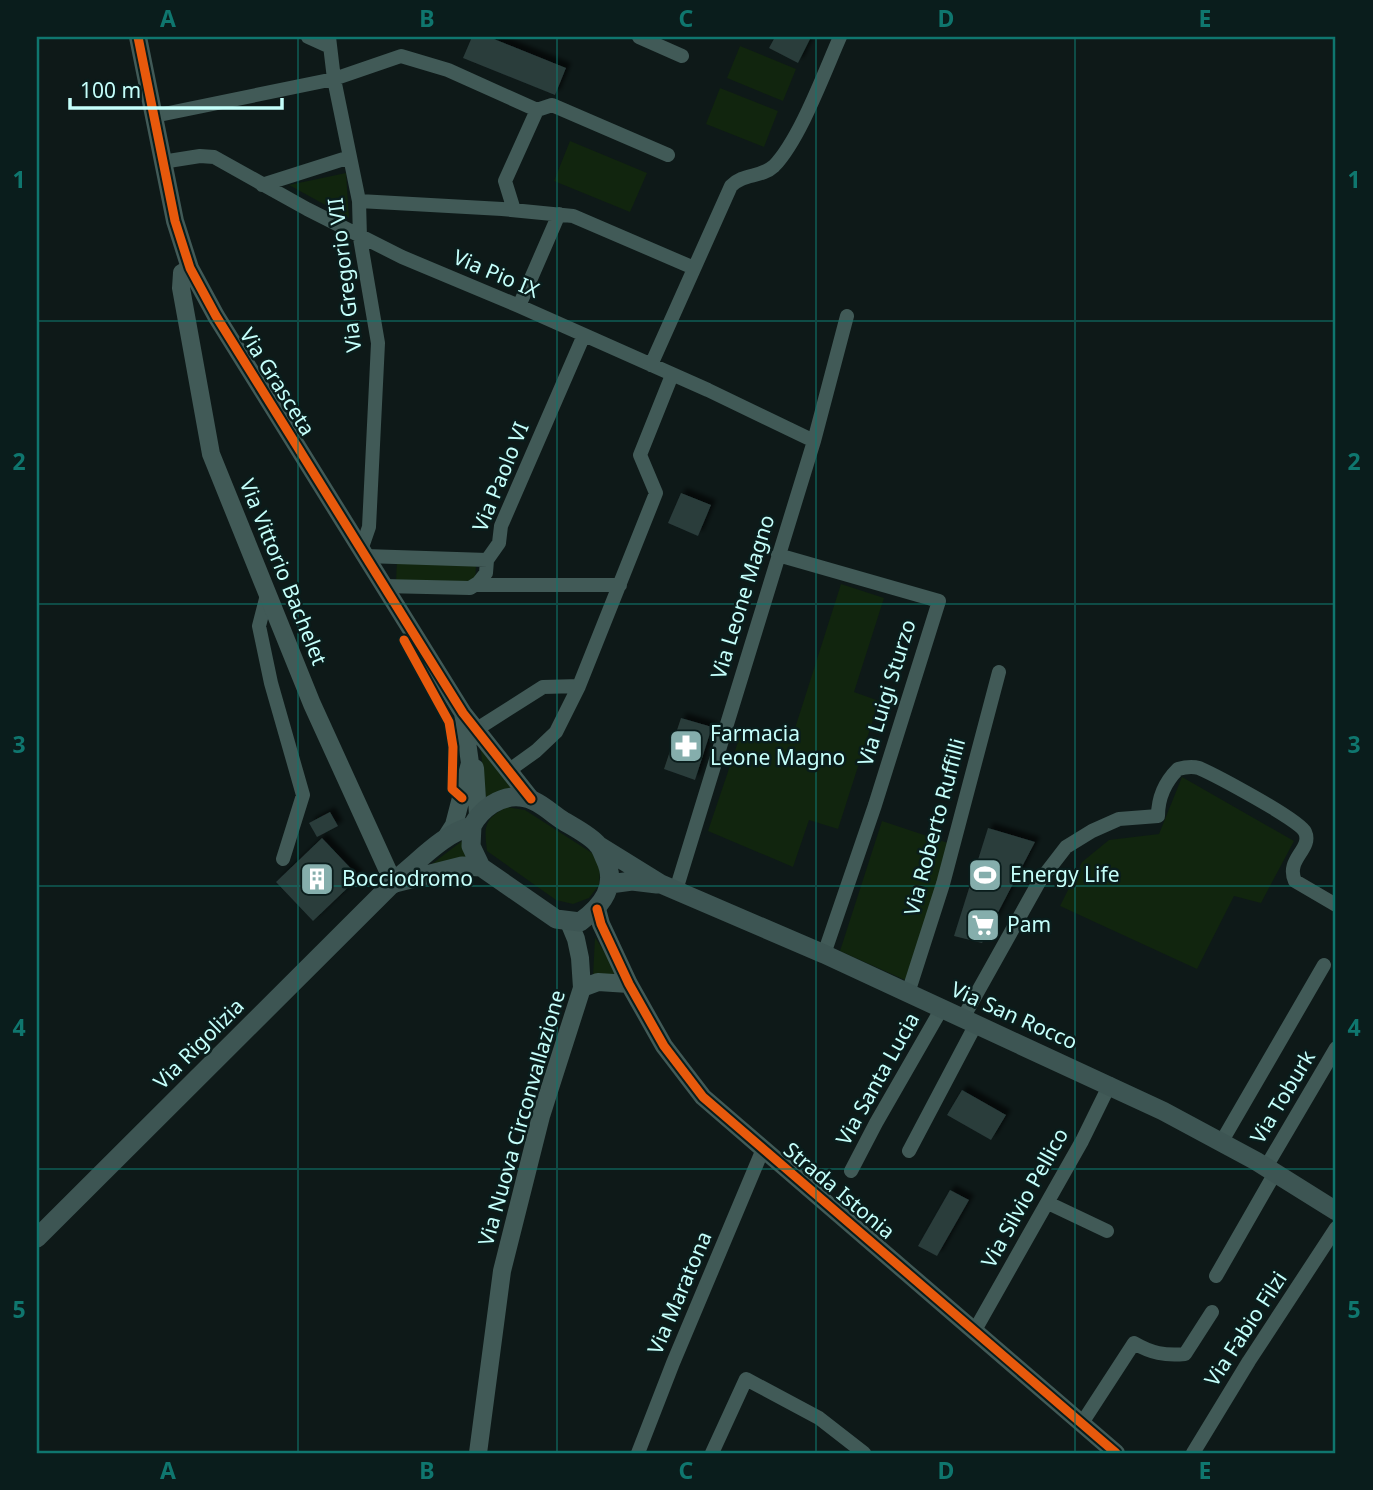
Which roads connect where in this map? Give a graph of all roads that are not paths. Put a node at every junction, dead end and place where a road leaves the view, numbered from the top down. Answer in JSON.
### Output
{"nodes":[{"id":1,"x":138,"y":37,"type":"edge"},
{"id":2,"x":308,"y":37,"type":"edge"},
{"id":3,"x":639,"y":37,"type":"edge"},
{"id":4,"x":840,"y":37,"type":"edge"},
{"id":5,"x":329,"y":42,"type":"edge"},
{"id":6,"x":682,"y":56,"type":"dead end"},
{"id":7,"x":334,"y":79,"type":"junction"},
{"id":8,"x":537,"y":110,"type":"junction"},
{"id":9,"x":154,"y":116,"type":"junction"},
{"id":10,"x":668,"y":155,"type":"dead end"},
{"id":11,"x":350,"y":157,"type":"junction"},
{"id":12,"x":162,"y":162,"type":"junction"},
{"id":13,"x":262,"y":185,"type":"junction"},
{"id":14,"x":359,"y":201,"type":"junction"},
{"id":15,"x":514,"y":210,"type":"junction"},
{"id":16,"x":559,"y":214,"type":"junction"},
{"id":17,"x":360,"y":238,"type":"junction"},
{"id":18,"x":190,"y":268,"type":"junction"},
{"id":19,"x":694,"y":268,"type":"junction"},
{"id":20,"x":519,"y":306,"type":"junction"},
{"id":21,"x":847,"y":316,"type":"dead end"},
{"id":22,"x":584,"y":335,"type":"junction"},
{"id":23,"x":651,"y":365,"type":"junction"},
{"id":24,"x":673,"y":374,"type":"junction"},
{"id":25,"x":814,"y":441,"type":"junction"},
{"id":26,"x":363,"y":553,"type":"junction"},
{"id":27,"x":778,"y":555,"type":"junction"},
{"id":28,"x":487,"y":560,"type":"junction"},
{"id":29,"x":475,"y":585,"type":"junction"},
{"id":30,"x":620,"y":585,"type":"junction"},
{"id":31,"x":383,"y":586,"type":"junction"},
{"id":32,"x":267,"y":595,"type":"junction"},
{"id":33,"x":999,"y":672,"type":"dead end"},
{"id":34,"x":579,"y":686,"type":"junction"},
{"id":35,"x":463,"y":713,"type":"junction"},
{"id":36,"x":477,"y":729,"type":"junction"},
{"id":37,"x":469,"y":752,"type":"junction"},
{"id":38,"x":508,"y":771,"type":"junction"},
{"id":39,"x":531,"y":799,"type":"junction"},
{"id":40,"x":475,"y":820,"type":"junction"},
{"id":41,"x":445,"y":839,"type":"junction"},
{"id":42,"x":598,"y":845,"type":"junction"},
{"id":43,"x":283,"y":859,"type":"dead end"},
{"id":44,"x":481,"y":867,"type":"junction"},
{"id":45,"x":394,"y":884,"type":"junction"},
{"id":46,"x":610,"y":884,"type":"junction"},
{"id":47,"x":669,"y":887,"type":"junction"},
{"id":48,"x":1336,"y":905,"type":"edge"},
{"id":49,"x":597,"y":909,"type":"junction"},
{"id":50,"x":569,"y":922,"type":"junction"},
{"id":51,"x":824,"y":954,"type":"junction"},
{"id":52,"x":1324,"y":965,"type":"dead end"},
{"id":53,"x":628,"y":984,"type":"junction"},
{"id":54,"x":582,"y":988,"type":"junction"},
{"id":55,"x":908,"y":993,"type":"junction"},
{"id":56,"x":942,"y":1009,"type":"junction"},
{"id":57,"x":969,"y":1021,"type":"junction"},
{"id":58,"x":1336,"y":1048,"type":"edge"},
{"id":59,"x":1110,"y":1084,"type":"junction"},
{"id":60,"x":1222,"y":1141,"type":"junction"},
{"id":61,"x":763,"y":1149,"type":"junction"},
{"id":62,"x":909,"y":1150,"type":"dead end"},
{"id":63,"x":1270,"y":1170,"type":"junction"},
{"id":64,"x":852,"y":1171,"type":"dead end"},
{"id":65,"x":1048,"y":1203,"type":"junction"},
{"id":66,"x":1336,"y":1211,"type":"edge"},
{"id":67,"x":1336,"y":1228,"type":"edge"},
{"id":68,"x":1107,"y":1231,"type":"dead end"},
{"id":69,"x":37,"y":1238,"type":"edge"},
{"id":70,"x":1216,"y":1276,"type":"dead end"},
{"id":71,"x":1212,"y":1312,"type":"dead end"},
{"id":72,"x":975,"y":1330,"type":"junction"},
{"id":73,"x":1082,"y":1423,"type":"junction"},
{"id":74,"x":478,"y":1453,"type":"edge"},
{"id":75,"x":638,"y":1453,"type":"edge"},
{"id":76,"x":712,"y":1453,"type":"edge"},
{"id":77,"x":864,"y":1453,"type":"edge"},
{"id":78,"x":1116,"y":1453,"type":"edge"},
{"id":79,"x":1193,"y":1453,"type":"edge"}],
"edges":[{"from":1,"to":9,"type":"street","name":"Via Grasceta"},
{"from":2,"to":5,"type":"street"},
{"from":3,"to":6,"type":"street"},
{"from":4,"to":19,"type":"street"},
{"from":5,"to":7,"type":"street","name":"Via Gregorio VII"},
{"from":7,"to":8,"type":"street"},
{"from":7,"to":9,"type":"street"},
{"from":7,"to":11,"type":"street","name":"Via Gregorio VII"},
{"from":8,"to":10,"type":"street"},
{"from":8,"to":15,"type":"street"},
{"from":9,"to":12,"type":"street","name":"Via Grasceta"},
{"from":11,"to":13,"type":"street"},
{"from":11,"to":14,"type":"street","name":"Via Gregorio VII"},
{"from":12,"to":13,"type":"street","name":"Via Pio IX"},
{"from":12,"to":18,"type":"street","name":"Via Grasceta"},
{"from":13,"to":17,"type":"street","name":"Via Pio IX"},
{"from":14,"to":15,"type":"street"},
{"from":14,"to":17,"type":"street","name":"Via Gregorio VII"},
{"from":15,"to":16,"type":"street"},
{"from":16,"to":19,"type":"street"},
{"from":16,"to":20,"type":"street"},
{"from":17,"to":20,"type":"street","name":"Via Pio IX"},
{"from":17,"to":26,"type":"street","name":"Via Gregorio VII"},
{"from":18,"to":26,"type":"street","name":"Via Grasceta"},
{"from":18,"to":32,"type":"street","name":"Via Vittorio Bachelet"},
{"from":19,"to":23,"type":"street"},
{"from":20,"to":22,"type":"street","name":"Via Pio IX"},
{"from":21,"to":25,"type":"street","name":"Via Leone Magno"},
{"from":22,"to":23,"type":"street","name":"Via Pio IX"},
{"from":22,"to":28,"type":"street","name":"Via Paolo VI"},
{"from":23,"to":24,"type":"street","name":"Via Pio IX"},
{"from":24,"to":25,"type":"street","name":"Via Pio IX"},
{"from":24,"to":30,"type":"street"},
{"from":25,"to":27,"type":"street","name":"Via Leone Magno"},
{"from":26,"to":28,"type":"street","name":"Via Paolo VI"},
{"from":26,"to":31,"type":"street","name":"Via Grasceta"},
{"from":27,"to":47,"type":"street","name":"Via Leone Magno"},
{"from":27,"to":51,"type":"street","name":"Via Luigi Sturzo"},
{"from":28,"to":29,"type":"street"},
{"from":29,"to":30,"type":"street"},
{"from":29,"to":31,"type":"street"},
{"from":30,"to":34,"type":"street"},
{"from":31,"to":35,"type":"street","name":"Via Grasceta"},
{"from":32,"to":43,"type":"street"},
{"from":32,"to":45,"type":"street","name":"Via Vittorio Bachelet"},
{"from":33,"to":55,"type":"street","name":"Via Roberto Ruffilli"},
{"from":34,"to":36,"type":"street"},
{"from":34,"to":38,"type":"street"},
{"from":35,"to":36,"type":"street"},
{"from":35,"to":37,"type":"street"},
{"from":36,"to":38,"type":"street"},
{"from":37,"to":40,"type":"street"},
{"from":37,"to":41,"type":"street"},
{"from":38,"to":39,"type":"street"},
{"from":39,"to":40,"type":"main road"},
{"from":39,"to":42,"type":"main road"},
{"from":40,"to":41,"type":"main road","name":"Via Rigolizia"},
{"from":40,"to":44,"type":"main road"},
{"from":41,"to":45,"type":"main road","name":"Via Rigolizia"},
{"from":42,"to":46,"type":"main road"},
{"from":42,"to":47,"type":"main road"},
{"from":44,"to":45,"type":"main road"},
{"from":44,"to":50,"type":"main road"},
{"from":45,"to":69,"type":"main road","name":"Via Rigolizia"},
{"from":46,"to":47,"type":"main road"},
{"from":46,"to":49,"type":"main road"},
{"from":47,"to":51,"type":"main road","name":"Via San Rocco"},
{"from":48,"to":57,"type":"street"},
{"from":49,"to":50,"type":"main road"},
{"from":49,"to":53,"type":"street","name":"Strada Istonia"},
{"from":50,"to":54,"type":"street","name":"Via Nuova Circonvallazione"},
{"from":51,"to":55,"type":"main road","name":"Via San Rocco"},
{"from":52,"to":60,"type":"street"},
{"from":53,"to":54,"type":"street"},
{"from":53,"to":61,"type":"street","name":"Strada Istonia"},
{"from":54,"to":74,"type":"street","name":"Via Nuova Circonvallazione"},
{"from":55,"to":56,"type":"main road","name":"Via San Rocco"},
{"from":56,"to":57,"type":"main road","name":"Via San Rocco"},
{"from":56,"to":64,"type":"street","name":"Via Santa Lucia"},
{"from":57,"to":59,"type":"main road","name":"Via San Rocco"},
{"from":57,"to":62,"type":"street"},
{"from":58,"to":63,"type":"street","name":"Via Toburk"},
{"from":59,"to":60,"type":"main road","name":"Via San Rocco"},
{"from":59,"to":65,"type":"street","name":"Via Silvio Pellico"},
{"from":60,"to":63,"type":"main road","name":"Via San Rocco"},
{"from":61,"to":72,"type":"street","name":"Strada Istonia"},
{"from":61,"to":75,"type":"street","name":"Via Maratona"},
{"from":63,"to":66,"type":"main road","name":"Via San Rocco"},
{"from":63,"to":70,"type":"street","name":"Via Toburk"},
{"from":65,"to":68,"type":"street"},
{"from":65,"to":72,"type":"street","name":"Via Silvio Pellico"},
{"from":67,"to":79,"type":"street","name":"Via Fabio Filzi"},
{"from":71,"to":73,"type":"street"},
{"from":72,"to":73,"type":"street","name":"Strada Istonia"},
{"from":73,"to":78,"type":"street","name":"Strada Istonia"},
{"from":76,"to":77,"type":"street"}]}
